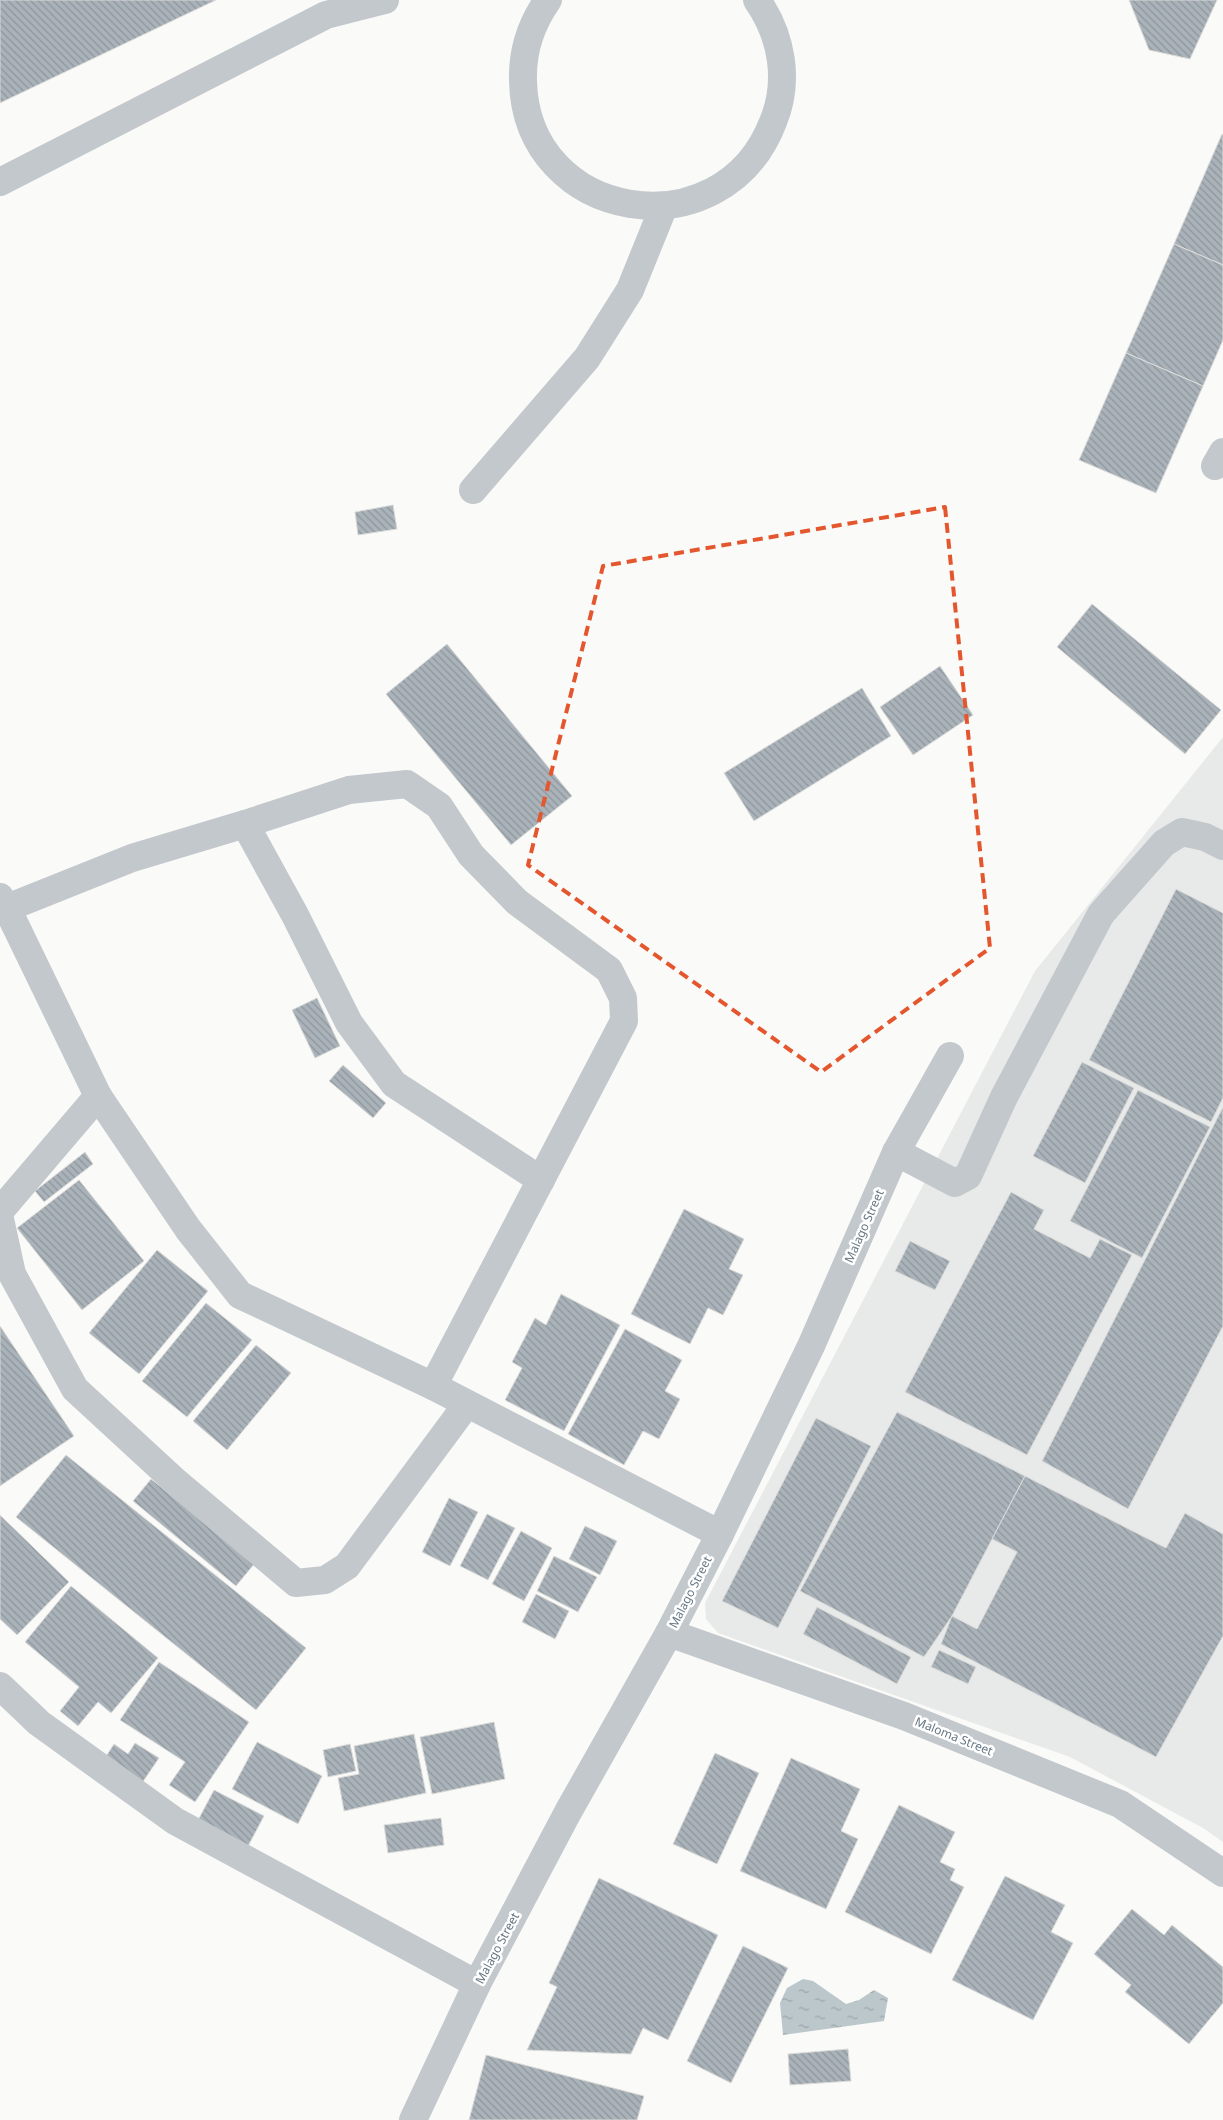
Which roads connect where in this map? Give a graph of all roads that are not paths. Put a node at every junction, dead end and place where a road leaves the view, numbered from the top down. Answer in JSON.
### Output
{"nodes":[{"id":1,"x":385,"y":0,"type":"edge"},
{"id":2,"x":548,"y":0,"type":"edge"},
{"id":3,"x":757,"y":0,"type":"edge"},
{"id":4,"x":0,"y":182,"type":"edge"},
{"id":5,"x":664,"y":206,"type":"junction"},
{"id":6,"x":473,"y":490,"type":"dead end"},
{"id":7,"x":245,"y":824,"type":"junction"},
{"id":8,"x":1223,"y":846,"type":"edge"},
{"id":9,"x":4,"y":903,"type":"edge"},
{"id":10,"x":950,"y":1056,"type":"dead end"},
{"id":11,"x":98,"y":1096,"type":"junction"},
{"id":12,"x":896,"y":1152,"type":"junction"},
{"id":13,"x":541,"y":1180,"type":"junction"},
{"id":14,"x":0,"y":1211,"type":"edge"},
{"id":15,"x":0,"y":1219,"type":"edge"},
{"id":16,"x":433,"y":1386,"type":"junction"},
{"id":17,"x":466,"y":1404,"type":"junction"},
{"id":18,"x":720,"y":1534,"type":"junction"},
{"id":19,"x":669,"y":1633,"type":"junction"},
{"id":20,"x":0,"y":1686,"type":"edge"},
{"id":21,"x":1223,"y":1873,"type":"edge"},
{"id":22,"x":478,"y":1984,"type":"junction"},
{"id":23,"x":413,"y":2120,"type":"edge"}],
"edges":[{"from":1,"to":4,"type":"street"},
{"from":2,"to":5,"type":"street"},
{"from":3,"to":5,"type":"street"},
{"from":5,"to":6,"type":"street"},
{"from":7,"to":9,"type":"street"},
{"from":7,"to":13,"type":"street"},
{"from":7,"to":13,"type":"street"},
{"from":8,"to":12,"type":"street"},
{"from":9,"to":11,"type":"street"},
{"from":10,"to":12,"type":"street","name":"Malago Street"},
{"from":11,"to":14,"type":"street"},
{"from":11,"to":16,"type":"street"},
{"from":12,"to":18,"type":"street","name":"Malago Street"},
{"from":13,"to":16,"type":"street"},
{"from":15,"to":17,"type":"street"},
{"from":16,"to":17,"type":"street"},
{"from":17,"to":18,"type":"street"},
{"from":18,"to":19,"type":"street","name":"Malago Street"},
{"from":19,"to":21,"type":"street","name":"Maloma Street"},
{"from":19,"to":22,"type":"street","name":"Malago Street"},
{"from":20,"to":22,"type":"street"},
{"from":22,"to":23,"type":"street","name":"Malago Street"}]}
